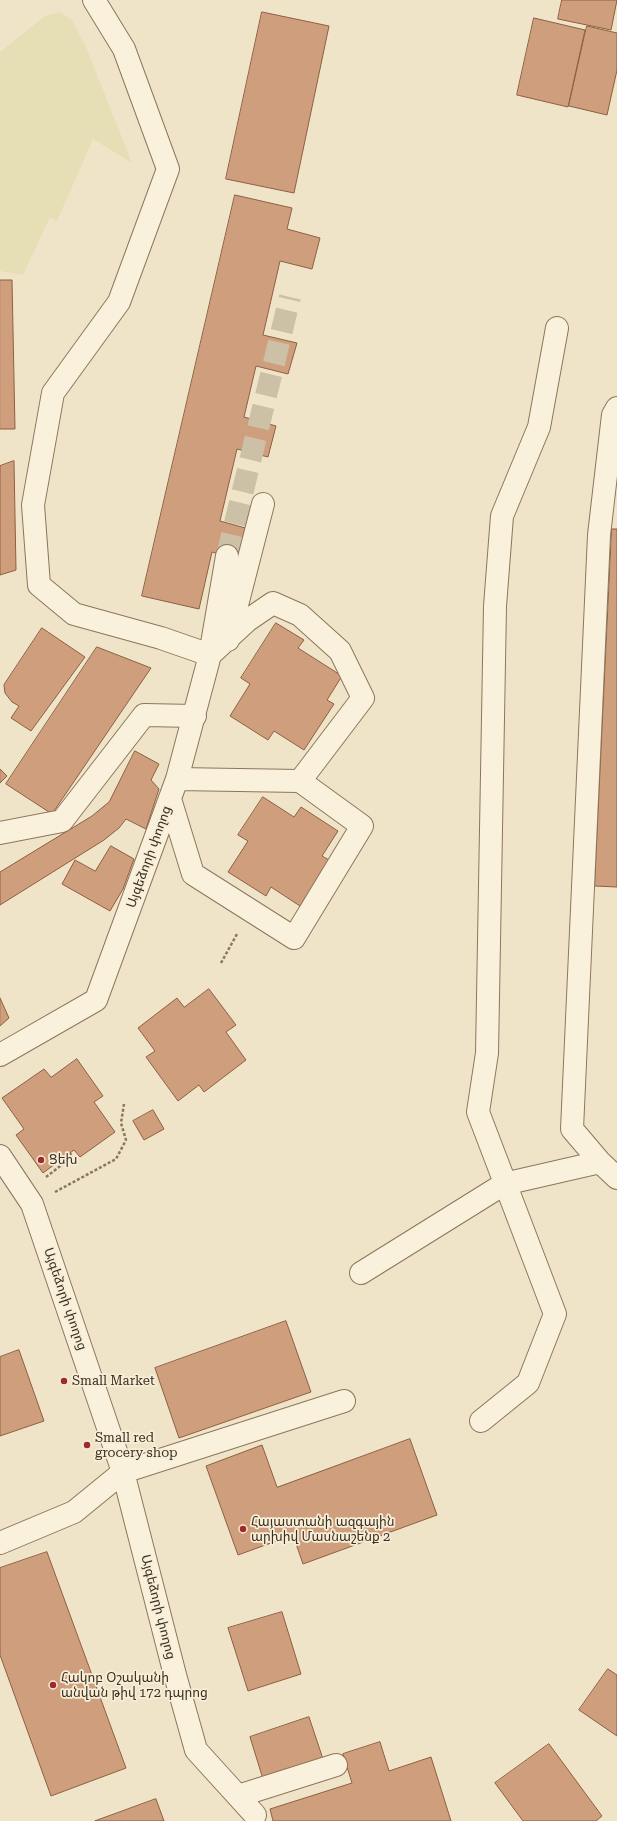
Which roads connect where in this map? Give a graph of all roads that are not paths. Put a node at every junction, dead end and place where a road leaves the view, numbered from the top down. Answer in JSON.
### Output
{"nodes":[{"id":1,"x":94,"y":0,"type":"edge"},
{"id":2,"x":557,"y":328,"type":"dead end"},
{"id":3,"x":617,"y":408,"type":"edge"},
{"id":4,"x":263,"y":504,"type":"dead end"},
{"id":5,"x":227,"y":556,"type":"tunnel mouth"},
{"id":6,"x":228,"y":640,"type":"junction"},
{"id":7,"x":210,"y":655,"type":"junction"},
{"id":8,"x":195,"y":716,"type":"junction"},
{"id":9,"x":300,"y":781,"type":"junction"},
{"id":10,"x":173,"y":789,"type":"junction"},
{"id":11,"x":0,"y":833,"type":"edge"},
{"id":12,"x":0,"y":1055,"type":"edge"},
{"id":13,"x":0,"y":1156,"type":"edge"},
{"id":14,"x":600,"y":1162,"type":"junction"},
{"id":15,"x":617,"y":1178,"type":"edge"},
{"id":16,"x":504,"y":1184,"type":"junction"},
{"id":17,"x":361,"y":1273,"type":"dead end"},
{"id":18,"x":344,"y":1401,"type":"dead end"},
{"id":19,"x":481,"y":1421,"type":"dead end"},
{"id":20,"x":124,"y":1472,"type":"junction"},
{"id":21,"x":0,"y":1542,"type":"edge"},
{"id":22,"x":336,"y":1764,"type":"dead end"},
{"id":23,"x":238,"y":1796,"type":"junction"},
{"id":24,"x":255,"y":1815,"type":"dead end"}],
"edges":[{"from":1,"to":7,"type":"street"},
{"from":2,"to":16,"type":"street"},
{"from":3,"to":14,"type":"street"},
{"from":4,"to":6,"type":"street"},
{"from":5,"to":7,"type":"street","name":"Այգեձորի փողոց"},
{"from":6,"to":7,"type":"street"},
{"from":6,"to":9,"type":"street"},
{"from":7,"to":8,"type":"street","name":"Այգեձորի փողոց"},
{"from":8,"to":10,"type":"street","name":"Այգեձորի փողոց"},
{"from":8,"to":11,"type":"street"},
{"from":9,"to":10,"type":"street"},
{"from":9,"to":10,"type":"street"},
{"from":10,"to":12,"type":"street","name":"Այգեձորի փողոց"},
{"from":13,"to":20,"type":"street","name":"Այգեձորի փողոց"},
{"from":14,"to":15,"type":"street"},
{"from":14,"to":16,"type":"street"},
{"from":16,"to":17,"type":"street"},
{"from":16,"to":19,"type":"street"},
{"from":18,"to":20,"type":"street"},
{"from":20,"to":21,"type":"street"},
{"from":20,"to":23,"type":"street","name":"Այգեձորի փողոց"},
{"from":22,"to":23,"type":"street"},
{"from":23,"to":24,"type":"street","name":"Այգեձորի փողոց"}]}
